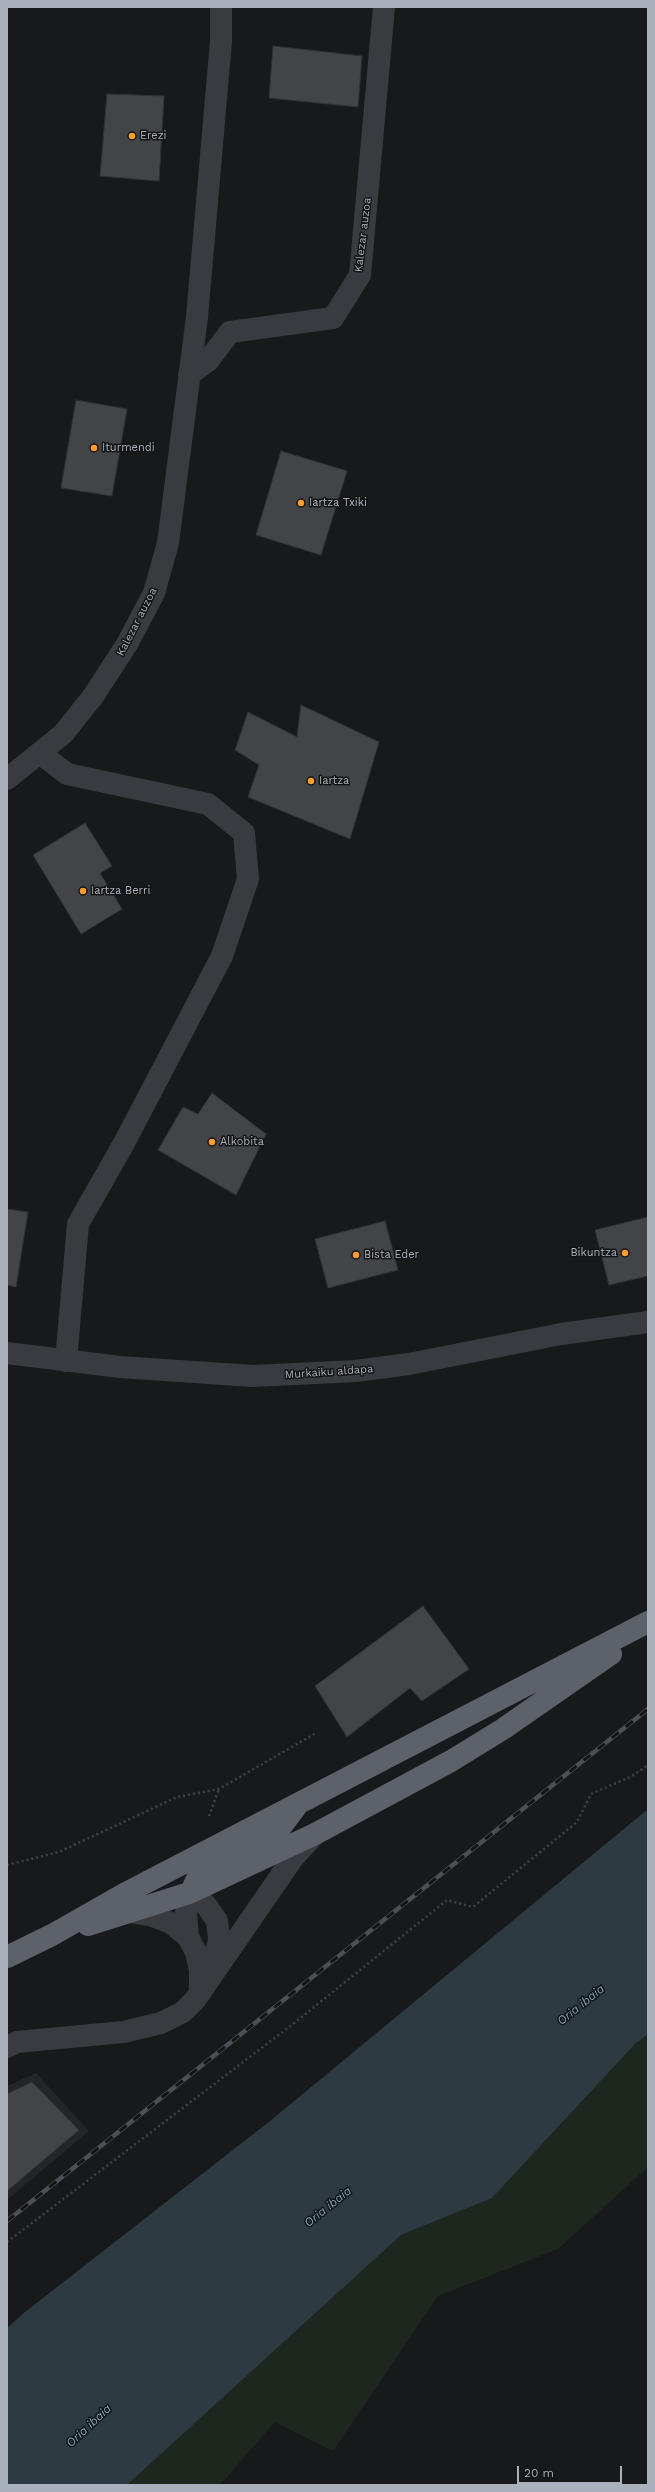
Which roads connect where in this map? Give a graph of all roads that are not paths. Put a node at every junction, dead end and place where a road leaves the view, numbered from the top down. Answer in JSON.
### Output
{"nodes":[{"id":1,"x":221,"y":7,"type":"edge"},
{"id":2,"x":384,"y":7,"type":"edge"},
{"id":3,"x":189,"y":375,"type":"junction"},
{"id":4,"x":41,"y":754,"type":"junction"},
{"id":5,"x":7,"y":779,"type":"edge"},
{"id":6,"x":648,"y":1322,"type":"edge"},
{"id":7,"x":7,"y":1353,"type":"edge"},
{"id":8,"x":66,"y":1361,"type":"junction"},
{"id":9,"x":648,"y":1622,"type":"edge"},
{"id":10,"x":648,"y":1629,"type":"edge"},
{"id":11,"x":300,"y":1802,"type":"junction"},
{"id":12,"x":315,"y":1834,"type":"junction"},
{"id":13,"x":189,"y":1893,"type":"junction"},
{"id":14,"x":127,"y":1903,"type":"junction"},
{"id":15,"x":188,"y":1937,"type":"junction"},
{"id":16,"x":7,"y":1957,"type":"edge"},
{"id":17,"x":206,"y":1984,"type":"junction"},
{"id":18,"x":7,"y":2047,"type":"edge"}],
"edges":[{"from":1,"to":3,"type":"street","name":"Kalezar auzoa"},
{"from":2,"to":3,"type":"street","name":"Kalezar auzoa"},
{"from":3,"to":4,"type":"street","name":"Kalezar auzoa"},
{"from":4,"to":5,"type":"street","name":"Kalezar auzoa"},
{"from":4,"to":8,"type":"street"},
{"from":6,"to":8,"type":"street","name":"Murkaiku aldapa"},
{"from":7,"to":8,"type":"street","name":"Murkaiku aldapa"},
{"from":9,"to":11,"type":"highway"},
{"from":10,"to":12,"type":"highway"},
{"from":11,"to":13,"type":"highway"},
{"from":11,"to":14,"type":"highway"},
{"from":12,"to":13,"type":"highway"},
{"from":12,"to":17,"type":"street"},
{"from":13,"to":14,"type":"highway"},
{"from":13,"to":15,"type":"street"},
{"from":13,"to":17,"type":"street"},
{"from":14,"to":15,"type":"street"},
{"from":14,"to":16,"type":"highway"},
{"from":15,"to":17,"type":"street"},
{"from":17,"to":18,"type":"street"}]}
